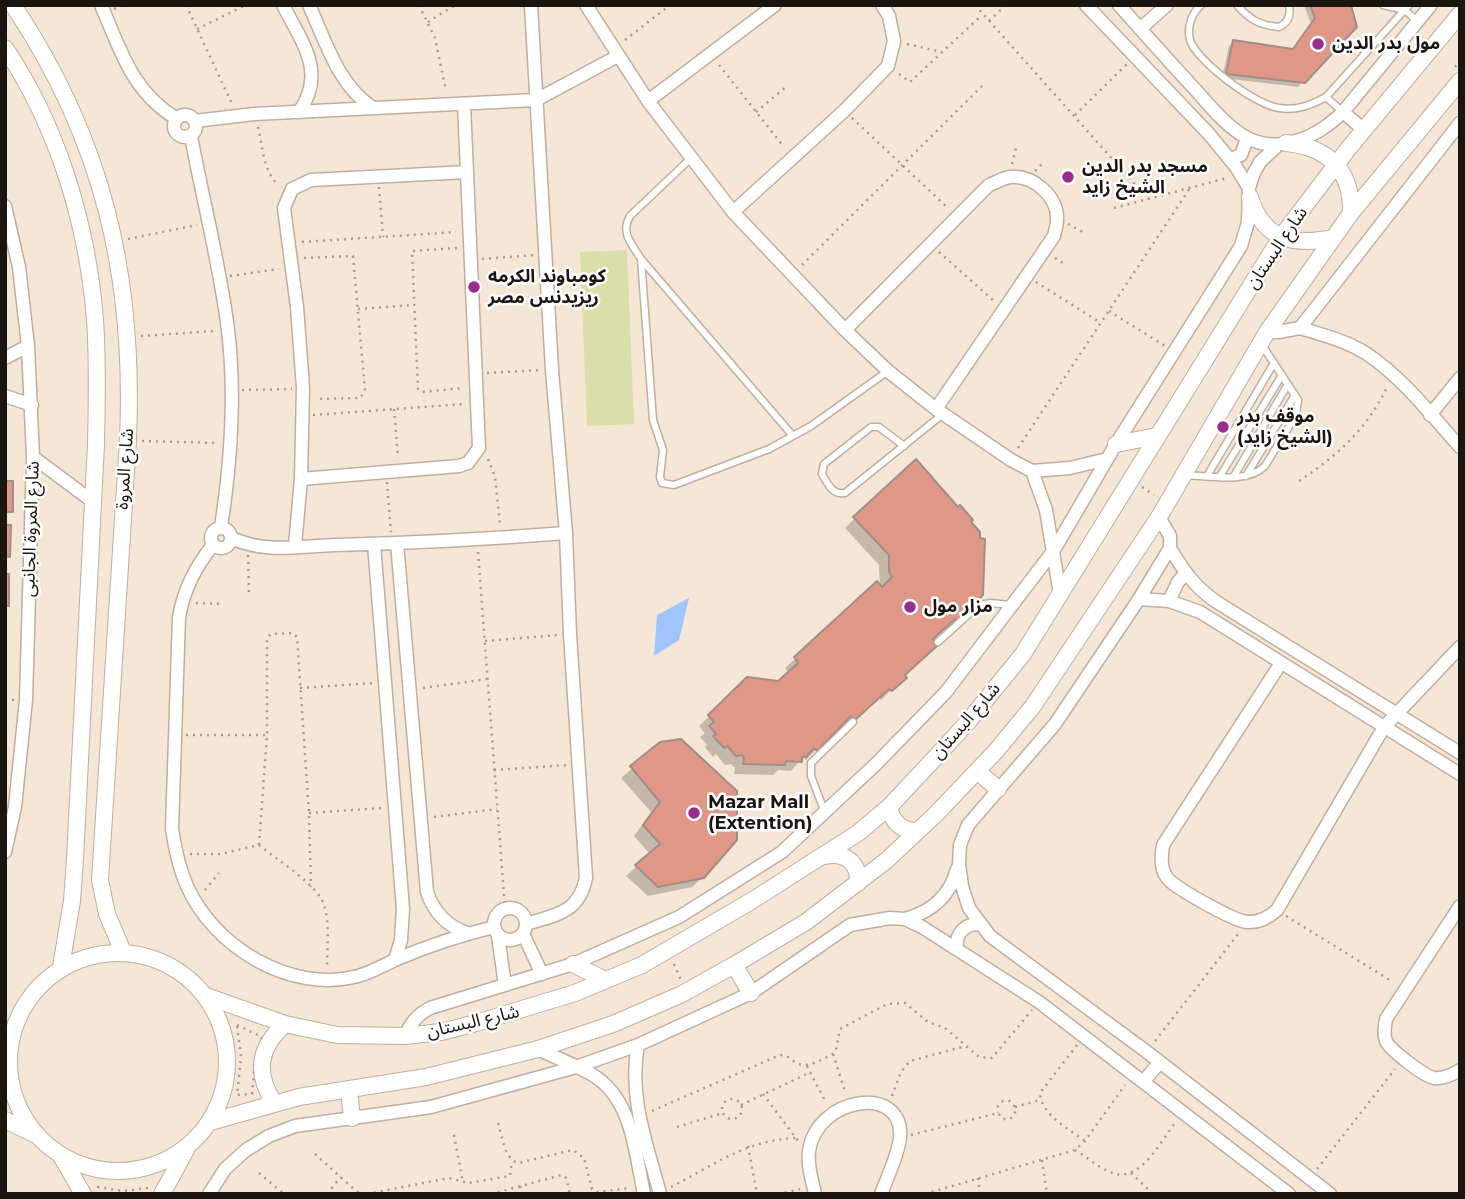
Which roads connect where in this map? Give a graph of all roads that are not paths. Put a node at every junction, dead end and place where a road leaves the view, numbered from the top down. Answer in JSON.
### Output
{"nodes":[{"id":1,"x":13,"y":5,"type":"edge"},
{"id":2,"x":101,"y":5,"type":"edge"},
{"id":3,"x":283,"y":5,"type":"edge"},
{"id":4,"x":309,"y":5,"type":"edge"},
{"id":5,"x":531,"y":5,"type":"edge"},
{"id":6,"x":586,"y":5,"type":"edge"},
{"id":7,"x":775,"y":5,"type":"edge"},
{"id":8,"x":882,"y":5,"type":"edge"},
{"id":9,"x":1086,"y":5,"type":"edge"},
{"id":10,"x":1119,"y":5,"type":"edge"},
{"id":11,"x":1167,"y":5,"type":"edge"},
{"id":12,"x":1201,"y":5,"type":"edge"},
{"id":13,"x":1237,"y":5,"type":"edge"},
{"id":14,"x":1289,"y":5,"type":"edge"},
{"id":15,"x":1382,"y":5,"type":"edge"},
{"id":16,"x":1431,"y":5,"type":"edge"},
{"id":17,"x":1407,"y":8,"type":"edge"},
{"id":18,"x":1460,"y":14,"type":"edge"},
{"id":19,"x":1417,"y":21,"type":"junction"},
{"id":20,"x":1140,"y":29,"type":"junction"},
{"id":21,"x":5,"y":48,"type":"edge"},
{"id":22,"x":616,"y":52,"type":"junction"},
{"id":23,"x":52,"y":68,"type":"junction"},
{"id":24,"x":1455,"y":76,"type":"edge"},
{"id":25,"x":27,"y":83,"type":"junction"},
{"id":26,"x":1326,"y":97,"type":"junction"},
{"id":27,"x":536,"y":100,"type":"junction"},
{"id":28,"x":648,"y":101,"type":"junction"},
{"id":29,"x":464,"y":104,"type":"junction"},
{"id":30,"x":373,"y":108,"type":"junction"},
{"id":31,"x":299,"y":112,"type":"junction"},
{"id":32,"x":1343,"y":112,"type":"junction"},
{"id":33,"x":177,"y":119,"type":"junction"},
{"id":34,"x":195,"y":121,"type":"junction"},
{"id":35,"x":1460,"y":123,"type":"edge"},
{"id":36,"x":1364,"y":130,"type":"junction"},
{"id":37,"x":191,"y":136,"type":"junction"},
{"id":38,"x":1247,"y":139,"type":"junction"},
{"id":39,"x":1282,"y":144,"type":"junction"},
{"id":40,"x":690,"y":159,"type":"junction"},
{"id":41,"x":1231,"y":159,"type":"junction"},
{"id":42,"x":1337,"y":165,"type":"junction"},
{"id":43,"x":467,"y":172,"type":"junction"},
{"id":44,"x":1250,"y":193,"type":"junction"},
{"id":45,"x":5,"y":206,"type":"edge"},
{"id":46,"x":733,"y":212,"type":"junction"},
{"id":47,"x":1351,"y":213,"type":"junction"},
{"id":48,"x":1281,"y":237,"type":"junction"},
{"id":49,"x":1333,"y":238,"type":"junction"},
{"id":50,"x":641,"y":259,"type":"junction"},
{"id":51,"x":1300,"y":328,"type":"junction"},
{"id":52,"x":845,"y":330,"type":"junction"},
{"id":53,"x":1264,"y":337,"type":"junction"},
{"id":54,"x":29,"y":346,"type":"junction"},
{"id":55,"x":5,"y":358,"type":"edge"},
{"id":56,"x":1274,"y":363,"type":"junction"},
{"id":57,"x":888,"y":370,"type":"junction"},
{"id":58,"x":1282,"y":375,"type":"junction"},
{"id":59,"x":1460,"y":378,"type":"edge"},
{"id":60,"x":1288,"y":384,"type":"junction"},
{"id":61,"x":1295,"y":395,"type":"junction"},
{"id":62,"x":5,"y":396,"type":"edge"},
{"id":63,"x":32,"y":405,"type":"junction"},
{"id":64,"x":939,"y":412,"type":"junction"},
{"id":65,"x":1430,"y":415,"type":"junction"},
{"id":66,"x":793,"y":436,"type":"junction"},
{"id":67,"x":1157,"y":436,"type":"junction"},
{"id":68,"x":1116,"y":444,"type":"junction"},
{"id":69,"x":904,"y":446,"type":"junction"},
{"id":70,"x":1460,"y":447,"type":"edge"},
{"id":71,"x":33,"y":457,"type":"junction"},
{"id":72,"x":1107,"y":460,"type":"junction"},
{"id":73,"x":1032,"y":471,"type":"junction"},
{"id":74,"x":1184,"y":475,"type":"junction"},
{"id":75,"x":1207,"y":475,"type":"junction"},
{"id":76,"x":1220,"y":476,"type":"junction"},
{"id":77,"x":1234,"y":476,"type":"junction"},
{"id":78,"x":1246,"y":476,"type":"junction"},
{"id":79,"x":301,"y":479,"type":"junction"},
{"id":80,"x":92,"y":501,"type":"junction"},
{"id":81,"x":1163,"y":510,"type":"junction"},
{"id":82,"x":221,"y":527,"type":"junction"},
{"id":83,"x":566,"y":533,"type":"junction"},
{"id":84,"x":231,"y":538,"type":"junction"},
{"id":85,"x":394,"y":543,"type":"junction"},
{"id":86,"x":373,"y":544,"type":"junction"},
{"id":87,"x":214,"y":545,"type":"junction"},
{"id":88,"x":295,"y":546,"type":"junction"},
{"id":89,"x":1170,"y":548,"type":"junction"},
{"id":90,"x":1054,"y":550,"type":"junction"},
{"id":91,"x":1185,"y":574,"type":"junction"},
{"id":92,"x":1060,"y":594,"type":"junction"},
{"id":93,"x":1139,"y":599,"type":"junction"},
{"id":94,"x":1169,"y":601,"type":"junction"},
{"id":95,"x":1012,"y":605,"type":"junction"},
{"id":96,"x":938,"y":642,"type":"dead end"},
{"id":97,"x":1460,"y":647,"type":"edge"},
{"id":98,"x":1281,"y":663,"type":"junction"},
{"id":99,"x":1397,"y":714,"type":"junction"},
{"id":100,"x":853,"y":722,"type":"dead end"},
{"id":101,"x":1384,"y":727,"type":"junction"},
{"id":102,"x":413,"y":743,"type":"junction"},
{"id":103,"x":390,"y":744,"type":"junction"},
{"id":104,"x":1460,"y":753,"type":"edge"},
{"id":105,"x":977,"y":771,"type":"junction"},
{"id":106,"x":1460,"y":774,"type":"edge"},
{"id":107,"x":998,"y":789,"type":"junction"},
{"id":108,"x":889,"y":807,"type":"junction"},
{"id":109,"x":824,"y":810,"type":"junction"},
{"id":110,"x":917,"y":831,"type":"junction"},
{"id":111,"x":5,"y":852,"type":"edge"},
{"id":112,"x":819,"y":857,"type":"junction"},
{"id":113,"x":959,"y":864,"type":"junction"},
{"id":114,"x":858,"y":883,"type":"junction"},
{"id":115,"x":1460,"y":906,"type":"edge"},
{"id":116,"x":905,"y":919,"type":"junction"},
{"id":117,"x":979,"y":924,"type":"junction"},
{"id":118,"x":525,"y":929,"type":"junction"},
{"id":119,"x":496,"y":931,"type":"junction"},
{"id":120,"x":467,"y":933,"type":"junction"},
{"id":121,"x":957,"y":949,"type":"junction"},
{"id":122,"x":123,"y":952,"type":"junction"},
{"id":123,"x":395,"y":960,"type":"junction"},
{"id":124,"x":573,"y":964,"type":"junction"},
{"id":125,"x":734,"y":965,"type":"junction"},
{"id":126,"x":61,"y":967,"type":"junction"},
{"id":127,"x":542,"y":974,"type":"junction"},
{"id":128,"x":605,"y":980,"type":"junction"},
{"id":129,"x":505,"y":985,"type":"junction"},
{"id":130,"x":751,"y":993,"type":"junction"},
{"id":131,"x":206,"y":996,"type":"junction"},
{"id":132,"x":22,"y":1009,"type":"junction"},
{"id":133,"x":5,"y":1015,"type":"edge"},
{"id":134,"x":285,"y":1024,"type":"junction"},
{"id":135,"x":405,"y":1037,"type":"junction"},
{"id":136,"x":638,"y":1045,"type":"junction"},
{"id":137,"x":538,"y":1049,"type":"junction"},
{"id":138,"x":1160,"y":1062,"type":"junction"},
{"id":139,"x":576,"y":1067,"type":"junction"},
{"id":140,"x":1460,"y":1070,"type":"edge"},
{"id":141,"x":1138,"y":1078,"type":"junction"},
{"id":142,"x":349,"y":1090,"type":"junction"},
{"id":143,"x":274,"y":1103,"type":"junction"},
{"id":144,"x":352,"y":1118,"type":"junction"},
{"id":145,"x":5,"y":1120,"type":"edge"},
{"id":146,"x":210,"y":1122,"type":"junction"},
{"id":147,"x":36,"y":1135,"type":"junction"},
{"id":148,"x":189,"y":1146,"type":"junction"},
{"id":149,"x":61,"y":1156,"type":"junction"},
{"id":150,"x":643,"y":1190,"type":"edge"},
{"id":151,"x":814,"y":1190,"type":"edge"},
{"id":152,"x":156,"y":1191,"type":"edge"},
{"id":153,"x":660,"y":1193,"type":"edge"},
{"id":154,"x":83,"y":1194,"type":"edge"},
{"id":155,"x":209,"y":1194,"type":"edge"},
{"id":156,"x":881,"y":1194,"type":"edge"},
{"id":157,"x":1289,"y":1194,"type":"edge"},
{"id":158,"x":1329,"y":1194,"type":"edge"}],
"edges":[{"from":1,"to":23,"type":"street","name":"شارع المروة"},
{"from":2,"to":33,"type":"street"},
{"from":3,"to":31,"type":"street"},
{"from":4,"to":30,"type":"street"},
{"from":5,"to":27,"type":"street"},
{"from":6,"to":22,"type":"street"},
{"from":7,"to":28,"type":"street"},
{"from":8,"to":46,"type":"street"},
{"from":9,"to":41,"type":"street"},
{"from":10,"to":20,"type":"street"},
{"from":11,"to":20,"type":"street"},
{"from":12,"to":26,"type":"lane"},
{"from":13,"to":14,"type":"lane"},
{"from":15,"to":17,"type":"lane"},
{"from":16,"to":19,"type":"street"},
{"from":17,"to":19,"type":"lane"},
{"from":17,"to":26,"type":"lane"},
{"from":18,"to":36,"type":"street","name":"شارع البستان"},
{"from":19,"to":32,"type":"street"},
{"from":20,"to":38,"type":"street"},
{"from":21,"to":25,"type":"street","name":"شارع المروة"},
{"from":22,"to":27,"type":"street"},
{"from":22,"to":28,"type":"street"},
{"from":23,"to":25,"type":"street"},
{"from":23,"to":122,"type":"street","name":"شارع المروة"},
{"from":24,"to":47,"type":"street"},
{"from":25,"to":80,"type":"street","name":"شارع المروة"},
{"from":26,"to":32,"type":"lane"},
{"from":27,"to":29,"type":"street"},
{"from":27,"to":83,"type":"street"},
{"from":28,"to":40,"type":"street"},
{"from":29,"to":30,"type":"street"},
{"from":29,"to":43,"type":"street"},
{"from":30,"to":31,"type":"street"},
{"from":31,"to":34,"type":"street"},
{"from":32,"to":36,"type":"street"},
{"from":32,"to":39,"type":"street"},
{"from":33,"to":34,"type":"street"},
{"from":33,"to":37,"type":"street"},
{"from":34,"to":37,"type":"street"},
{"from":35,"to":51,"type":"street"},
{"from":36,"to":42,"type":"street","name":"شارع البستان"},
{"from":37,"to":82,"type":"street"},
{"from":38,"to":39,"type":"street"},
{"from":38,"to":41,"type":"street"},
{"from":39,"to":42,"type":"street"},
{"from":39,"to":44,"type":"street"},
{"from":40,"to":46,"type":"street"},
{"from":40,"to":50,"type":"lane"},
{"from":41,"to":44,"type":"street"},
{"from":42,"to":47,"type":"street"},
{"from":42,"to":48,"type":"street","name":"شارع البستان"},
{"from":43,"to":79,"type":"street"},
{"from":43,"to":79,"type":"street"},
{"from":44,"to":48,"type":"street"},
{"from":44,"to":68,"type":"street"},
{"from":45,"to":54,"type":"street","name":"شارع المروة الجانبى"},
{"from":46,"to":52,"type":"street"},
{"from":47,"to":49,"type":"street"},
{"from":48,"to":49,"type":"street"},
{"from":48,"to":67,"type":"street","name":"شارع البستان"},
{"from":49,"to":53,"type":"street"},
{"from":50,"to":66,"type":"lane"},
{"from":50,"to":66,"type":"lane"},
{"from":51,"to":53,"type":"street"},
{"from":51,"to":65,"type":"street"},
{"from":52,"to":57,"type":"street"},
{"from":52,"to":64,"type":"street"},
{"from":53,"to":56,"type":"lane"},
{"from":53,"to":74,"type":"street"},
{"from":54,"to":55,"type":"street"},
{"from":54,"to":63,"type":"street","name":"شارع المروة الجانبى"},
{"from":56,"to":58,"type":"lane"},
{"from":56,"to":75,"type":"lane"},
{"from":57,"to":64,"type":"street"},
{"from":57,"to":66,"type":"lane"},
{"from":58,"to":60,"type":"lane"},
{"from":58,"to":76,"type":"lane"},
{"from":59,"to":65,"type":"street"},
{"from":60,"to":61,"type":"lane"},
{"from":60,"to":77,"type":"lane"},
{"from":61,"to":78,"type":"lane"},
{"from":61,"to":78,"type":"lane"},
{"from":62,"to":63,"type":"street"},
{"from":63,"to":71,"type":"street","name":"شارع المروة الجانبى"},
{"from":64,"to":69,"type":"lane"},
{"from":64,"to":73,"type":"street"},
{"from":65,"to":70,"type":"street"},
{"from":67,"to":68,"type":"street"},
{"from":67,"to":92,"type":"street","name":"شارع البستان"},
{"from":68,"to":72,"type":"street"},
{"from":69,"to":69,"type":"lane"},
{"from":71,"to":80,"type":"street"},
{"from":71,"to":111,"type":"street","name":"شارع المروة الجانبى"},
{"from":72,"to":73,"type":"street"},
{"from":72,"to":90,"type":"street"},
{"from":73,"to":90,"type":"street"},
{"from":74,"to":75,"type":"lane"},
{"from":74,"to":81,"type":"street"},
{"from":75,"to":76,"type":"lane"},
{"from":76,"to":77,"type":"lane"},
{"from":77,"to":78,"type":"lane"},
{"from":79,"to":88,"type":"street"},
{"from":80,"to":126,"type":"street","name":"شارع المروة"},
{"from":81,"to":89,"type":"street"},
{"from":81,"to":105,"type":"street"},
{"from":82,"to":84,"type":"street"},
{"from":82,"to":87,"type":"street"},
{"from":83,"to":85,"type":"street"},
{"from":83,"to":118,"type":"street"},
{"from":84,"to":87,"type":"street"},
{"from":84,"to":88,"type":"street"},
{"from":85,"to":86,"type":"street"},
{"from":85,"to":102,"type":"street"},
{"from":86,"to":88,"type":"street"},
{"from":86,"to":103,"type":"street"},
{"from":87,"to":123,"type":"street"},
{"from":89,"to":91,"type":"street"},
{"from":89,"to":93,"type":"street"},
{"from":90,"to":92,"type":"street"},
{"from":90,"to":95,"type":"street"},
{"from":91,"to":94,"type":"street"},
{"from":91,"to":99,"type":"street"},
{"from":92,"to":108,"type":"street","name":"شارع البستان"},
{"from":93,"to":94,"type":"street"},
{"from":93,"to":107,"type":"street"},
{"from":94,"to":98,"type":"street"},
{"from":95,"to":96,"type":"lane"},
{"from":95,"to":109,"type":"street"},
{"from":97,"to":99,"type":"street"},
{"from":98,"to":101,"type":"street"},
{"from":98,"to":101,"type":"street"},
{"from":99,"to":101,"type":"street"},
{"from":99,"to":104,"type":"street"},
{"from":100,"to":109,"type":"lane"},
{"from":101,"to":106,"type":"street"},
{"from":102,"to":103,"type":"street"},
{"from":102,"to":120,"type":"street"},
{"from":103,"to":123,"type":"street"},
{"from":105,"to":107,"type":"street"},
{"from":105,"to":110,"type":"street"},
{"from":107,"to":113,"type":"street"},
{"from":108,"to":110,"type":"street"},
{"from":108,"to":112,"type":"street","name":"شارع البستان"},
{"from":109,"to":124,"type":"street"},
{"from":110,"to":114,"type":"street"},
{"from":112,"to":114,"type":"street"},
{"from":112,"to":128,"type":"street","name":"شارع البستان"},
{"from":113,"to":116,"type":"street"},
{"from":113,"to":117,"type":"street"},
{"from":114,"to":125,"type":"street"},
{"from":115,"to":140,"type":"street"},
{"from":116,"to":121,"type":"street"},
{"from":116,"to":130,"type":"street"},
{"from":117,"to":121,"type":"street"},
{"from":117,"to":138,"type":"street"},
{"from":118,"to":119,"type":"street"},
{"from":118,"to":119,"type":"street"},
{"from":118,"to":127,"type":"street"},
{"from":119,"to":120,"type":"street"},
{"from":119,"to":129,"type":"street"},
{"from":120,"to":123,"type":"street"},
{"from":121,"to":141,"type":"street"},
{"from":122,"to":126,"type":"street"},
{"from":122,"to":131,"type":"street"},
{"from":124,"to":127,"type":"street"},
{"from":124,"to":128,"type":"street"},
{"from":125,"to":130,"type":"street"},
{"from":125,"to":137,"type":"street"},
{"from":126,"to":132,"type":"street"},
{"from":127,"to":129,"type":"street"},
{"from":128,"to":135,"type":"street","name":"شارع البستان"},
{"from":129,"to":135,"type":"street"},
{"from":130,"to":136,"type":"street"},
{"from":131,"to":134,"type":"street","name":"شارع البستان"},
{"from":131,"to":146,"type":"street"},
{"from":132,"to":133,"type":"street"},
{"from":132,"to":147,"type":"street"},
{"from":134,"to":135,"type":"street","name":"شارع البستان"},
{"from":134,"to":143,"type":"street"},
{"from":136,"to":139,"type":"street"},
{"from":136,"to":153,"type":"street"},
{"from":137,"to":139,"type":"street"},
{"from":137,"to":142,"type":"street"},
{"from":138,"to":141,"type":"street"},
{"from":138,"to":158,"type":"street"},
{"from":139,"to":144,"type":"street"},
{"from":139,"to":150,"type":"street"},
{"from":141,"to":157,"type":"street"},
{"from":142,"to":143,"type":"street"},
{"from":142,"to":144,"type":"street"},
{"from":143,"to":146,"type":"street"},
{"from":144,"to":155,"type":"street"},
{"from":145,"to":147,"type":"street"},
{"from":146,"to":148,"type":"street"},
{"from":147,"to":149,"type":"street"},
{"from":148,"to":149,"type":"street"},
{"from":148,"to":152,"type":"street"},
{"from":149,"to":154,"type":"street"},
{"from":151,"to":156,"type":"street"}]}
